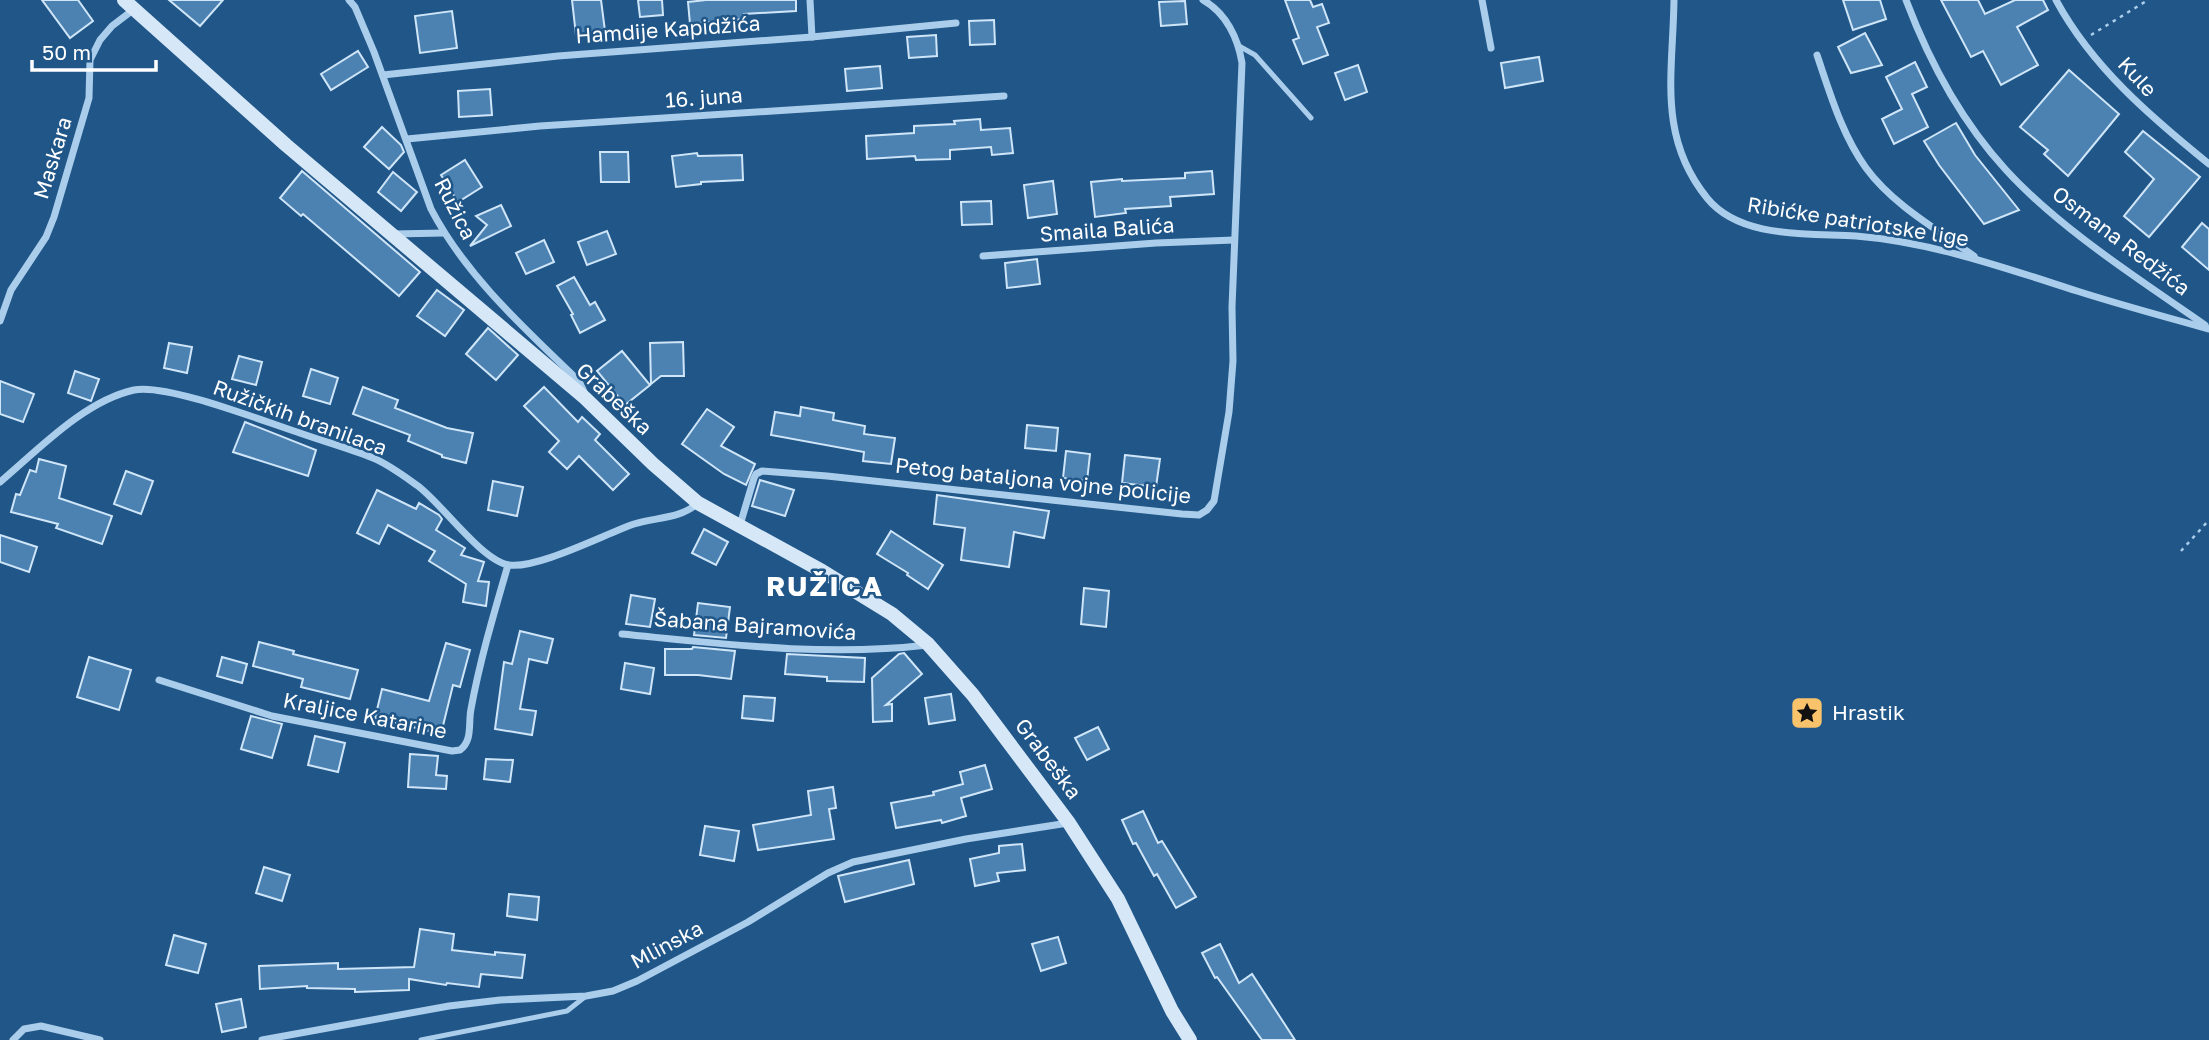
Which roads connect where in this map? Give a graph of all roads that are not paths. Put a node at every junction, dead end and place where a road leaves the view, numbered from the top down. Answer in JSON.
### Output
{"nodes":[{"id":1,"x":349,"y":0,"type":"edge"},
{"id":2,"x":810,"y":0,"type":"edge"},
{"id":3,"x":1203,"y":0,"type":"edge"},
{"id":4,"x":1482,"y":0,"type":"edge"},
{"id":5,"x":1674,"y":0,"type":"edge"},
{"id":6,"x":1906,"y":0,"type":"edge"},
{"id":7,"x":2056,"y":0,"type":"edge"},
{"id":8,"x":129,"y":5,"type":"edge"},
{"id":9,"x":956,"y":23,"type":"dead end"},
{"id":10,"x":812,"y":37,"type":"junction"},
{"id":11,"x":1239,"y":46,"type":"junction"},
{"id":12,"x":1491,"y":48,"type":"dead end"},
{"id":13,"x":1817,"y":55,"type":"dead end"},
{"id":14,"x":383,"y":75,"type":"junction"},
{"id":15,"x":1003,"y":96,"type":"dead end"},
{"id":16,"x":1311,"y":118,"type":"dead end"},
{"id":17,"x":407,"y":139,"type":"junction"},
{"id":18,"x":2209,"y":164,"type":"edge"},
{"id":19,"x":443,"y":233,"type":"junction"},
{"id":20,"x":393,"y":234,"type":"junction"},
{"id":21,"x":1234,"y":240,"type":"junction"},
{"id":22,"x":983,"y":256,"type":"dead end"},
{"id":23,"x":1977,"y":258,"type":"junction"},
{"id":24,"x":0,"y":321,"type":"edge"},
{"id":25,"x":2209,"y":329,"type":"edge"},
{"id":26,"x":585,"y":398,"type":"junction"},
{"id":27,"x":0,"y":482,"type":"edge"},
{"id":28,"x":698,"y":503,"type":"junction"},
{"id":29,"x":740,"y":526,"type":"junction"},
{"id":30,"x":508,"y":565,"type":"junction"},
{"id":31,"x":622,"y":634,"type":"dead end"},
{"id":32,"x":928,"y":645,"type":"junction"},
{"id":33,"x":159,"y":680,"type":"dead end"},
{"id":34,"x":1069,"y":823,"type":"junction"},
{"id":35,"x":586,"y":996,"type":"junction"},
{"id":36,"x":465,"y":1031,"type":"junction"},
{"id":37,"x":13,"y":1040,"type":"edge"},
{"id":38,"x":100,"y":1040,"type":"edge"},
{"id":39,"x":262,"y":1040,"type":"edge"},
{"id":40,"x":421,"y":1040,"type":"edge"},
{"id":41,"x":462,"y":1040,"type":"edge"},
{"id":42,"x":1190,"y":1040,"type":"edge"}],
"edges":[{"from":1,"to":14,"type":"street","name":"Ružica"},
{"from":2,"to":10,"type":"street"},
{"from":3,"to":11,"type":"street"},
{"from":4,"to":12,"type":"street"},
{"from":5,"to":23,"type":"street","name":"Ribićke patriotske lige"},
{"from":6,"to":25,"type":"street","name":"Osmana Redžića"},
{"from":7,"to":18,"type":"street","name":"Kule"},
{"from":8,"to":20,"type":"street","name":"Grabeška"},
{"from":8,"to":24,"type":"street","name":"Maskara"},
{"from":9,"to":10,"type":"street","name":"Hamdije Kapidžića"},
{"from":10,"to":14,"type":"street","name":"Hamdije Kapidžića"},
{"from":11,"to":16,"type":"lane"},
{"from":11,"to":21,"type":"street","name":"Petog bataljona vojne policije"},
{"from":13,"to":23,"type":"street"},
{"from":14,"to":17,"type":"street","name":"Ružica"},
{"from":15,"to":17,"type":"street","name":"16. juna"},
{"from":17,"to":19,"type":"street","name":"Ružica"},
{"from":19,"to":20,"type":"street"},
{"from":19,"to":26,"type":"street","name":"Ružica"},
{"from":20,"to":26,"type":"street","name":"Grabeška"},
{"from":21,"to":22,"type":"street","name":"Smaila Balića"},
{"from":21,"to":29,"type":"street","name":"Petog bataljona vojne policije"},
{"from":23,"to":25,"type":"street","name":"Ribićke patriotske lige"},
{"from":26,"to":28,"type":"street","name":"Grabeška"},
{"from":27,"to":30,"type":"street","name":"Ružičkih branilaca"},
{"from":28,"to":29,"type":"street","name":"Grabeška"},
{"from":28,"to":30,"type":"street"},
{"from":29,"to":32,"type":"street","name":"Grabeška"},
{"from":30,"to":33,"type":"street","name":"Kraljice Katarine"},
{"from":31,"to":32,"type":"street","name":"Šabana Bajramovića"},
{"from":32,"to":34,"type":"street","name":"Grabeška"},
{"from":34,"to":35,"type":"street","name":"Mlinska"},
{"from":34,"to":42,"type":"street","name":"Grabeška"},
{"from":35,"to":36,"type":"lane"},
{"from":35,"to":39,"type":"street","name":"Mlinska"},
{"from":36,"to":40,"type":"lane"},
{"from":36,"to":41,"type":"lane"},
{"from":37,"to":38,"type":"street"}]}
